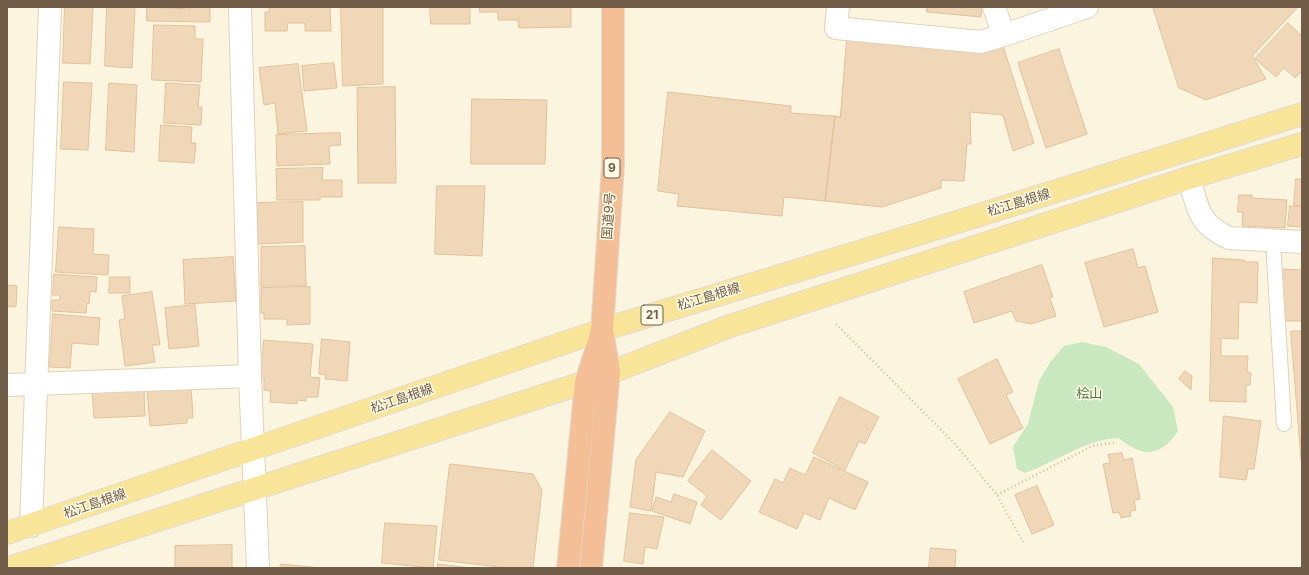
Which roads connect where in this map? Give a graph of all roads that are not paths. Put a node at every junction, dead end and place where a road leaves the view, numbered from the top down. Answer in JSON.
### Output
{"nodes":[{"id":1,"x":50,"y":7,"type":"edge"},
{"id":2,"x":240,"y":7,"type":"edge"},
{"id":3,"x":613,"y":7,"type":"edge"},
{"id":4,"x":838,"y":7,"type":"edge"},
{"id":5,"x":994,"y":7,"type":"edge"},
{"id":6,"x":1087,"y":7,"type":"edge"},
{"id":7,"x":1004,"y":35,"type":"junction"},
{"id":8,"x":1302,"y":114,"type":"edge"},
{"id":9,"x":1302,"y":144,"type":"edge"},
{"id":10,"x":1189,"y":178,"type":"junction"},
{"id":11,"x":1273,"y":241,"type":"junction"},
{"id":12,"x":1302,"y":242,"type":"edge"},
{"id":13,"x":602,"y":330,"type":"junction"},
{"id":14,"x":609,"y":372,"type":"junction"},
{"id":15,"x":250,"y":376,"type":"junction"},
{"id":16,"x":586,"y":382,"type":"junction"},
{"id":17,"x":36,"y":383,"type":"junction"},
{"id":18,"x":7,"y":385,"type":"edge"},
{"id":19,"x":1284,"y":424,"type":"dead end"},
{"id":20,"x":253,"y":450,"type":"junction"},
{"id":21,"x":255,"y":489,"type":"junction"},
{"id":22,"x":31,"y":526,"type":"junction"},
{"id":23,"x":7,"y":533,"type":"edge"},
{"id":24,"x":43,"y":562,"type":"edge"},
{"id":25,"x":9,"y":568,"type":"edge"},
{"id":26,"x":258,"y":568,"type":"edge"},
{"id":27,"x":568,"y":568,"type":"edge"},
{"id":28,"x":591,"y":568,"type":"edge"}],
"edges":[{"from":1,"to":17,"type":"street"},
{"from":2,"to":15,"type":"street"},
{"from":3,"to":13,"type":"highway","name":"国道9号","number":"9"},
{"from":4,"to":7,"type":"street"},
{"from":5,"to":7,"type":"street"},
{"from":6,"to":7,"type":"street"},
{"from":8,"to":13,"type":"main road","name":"松江島根線","number":"21"},
{"from":9,"to":10,"type":"main road"},
{"from":10,"to":11,"type":"street"},
{"from":10,"to":14,"type":"main road"},
{"from":11,"to":12,"type":"street"},
{"from":11,"to":19,"type":"lane"},
{"from":13,"to":14,"type":"highway","name":"国道9号","number":"9"},
{"from":13,"to":16,"type":"highway","name":"国道9号","number":"9"},
{"from":13,"to":20,"type":"main road","name":"松江島根線","number":"21"},
{"from":14,"to":16,"type":"main road"},
{"from":14,"to":28,"type":"highway","name":"国道9号","number":"9"},
{"from":15,"to":17,"type":"street"},
{"from":15,"to":20,"type":"street"},
{"from":16,"to":21,"type":"main road"},
{"from":16,"to":27,"type":"highway","name":"国道9号","number":"9"},
{"from":17,"to":18,"type":"street"},
{"from":17,"to":22,"type":"street"},
{"from":20,"to":21,"type":"street"},
{"from":20,"to":22,"type":"main road","name":"松江島根線","number":"21"},
{"from":21,"to":24,"type":"main road"},
{"from":21,"to":26,"type":"street"},
{"from":22,"to":23,"type":"main road","name":"松江島根線","number":"21"},
{"from":24,"to":25,"type":"main road"}]}
